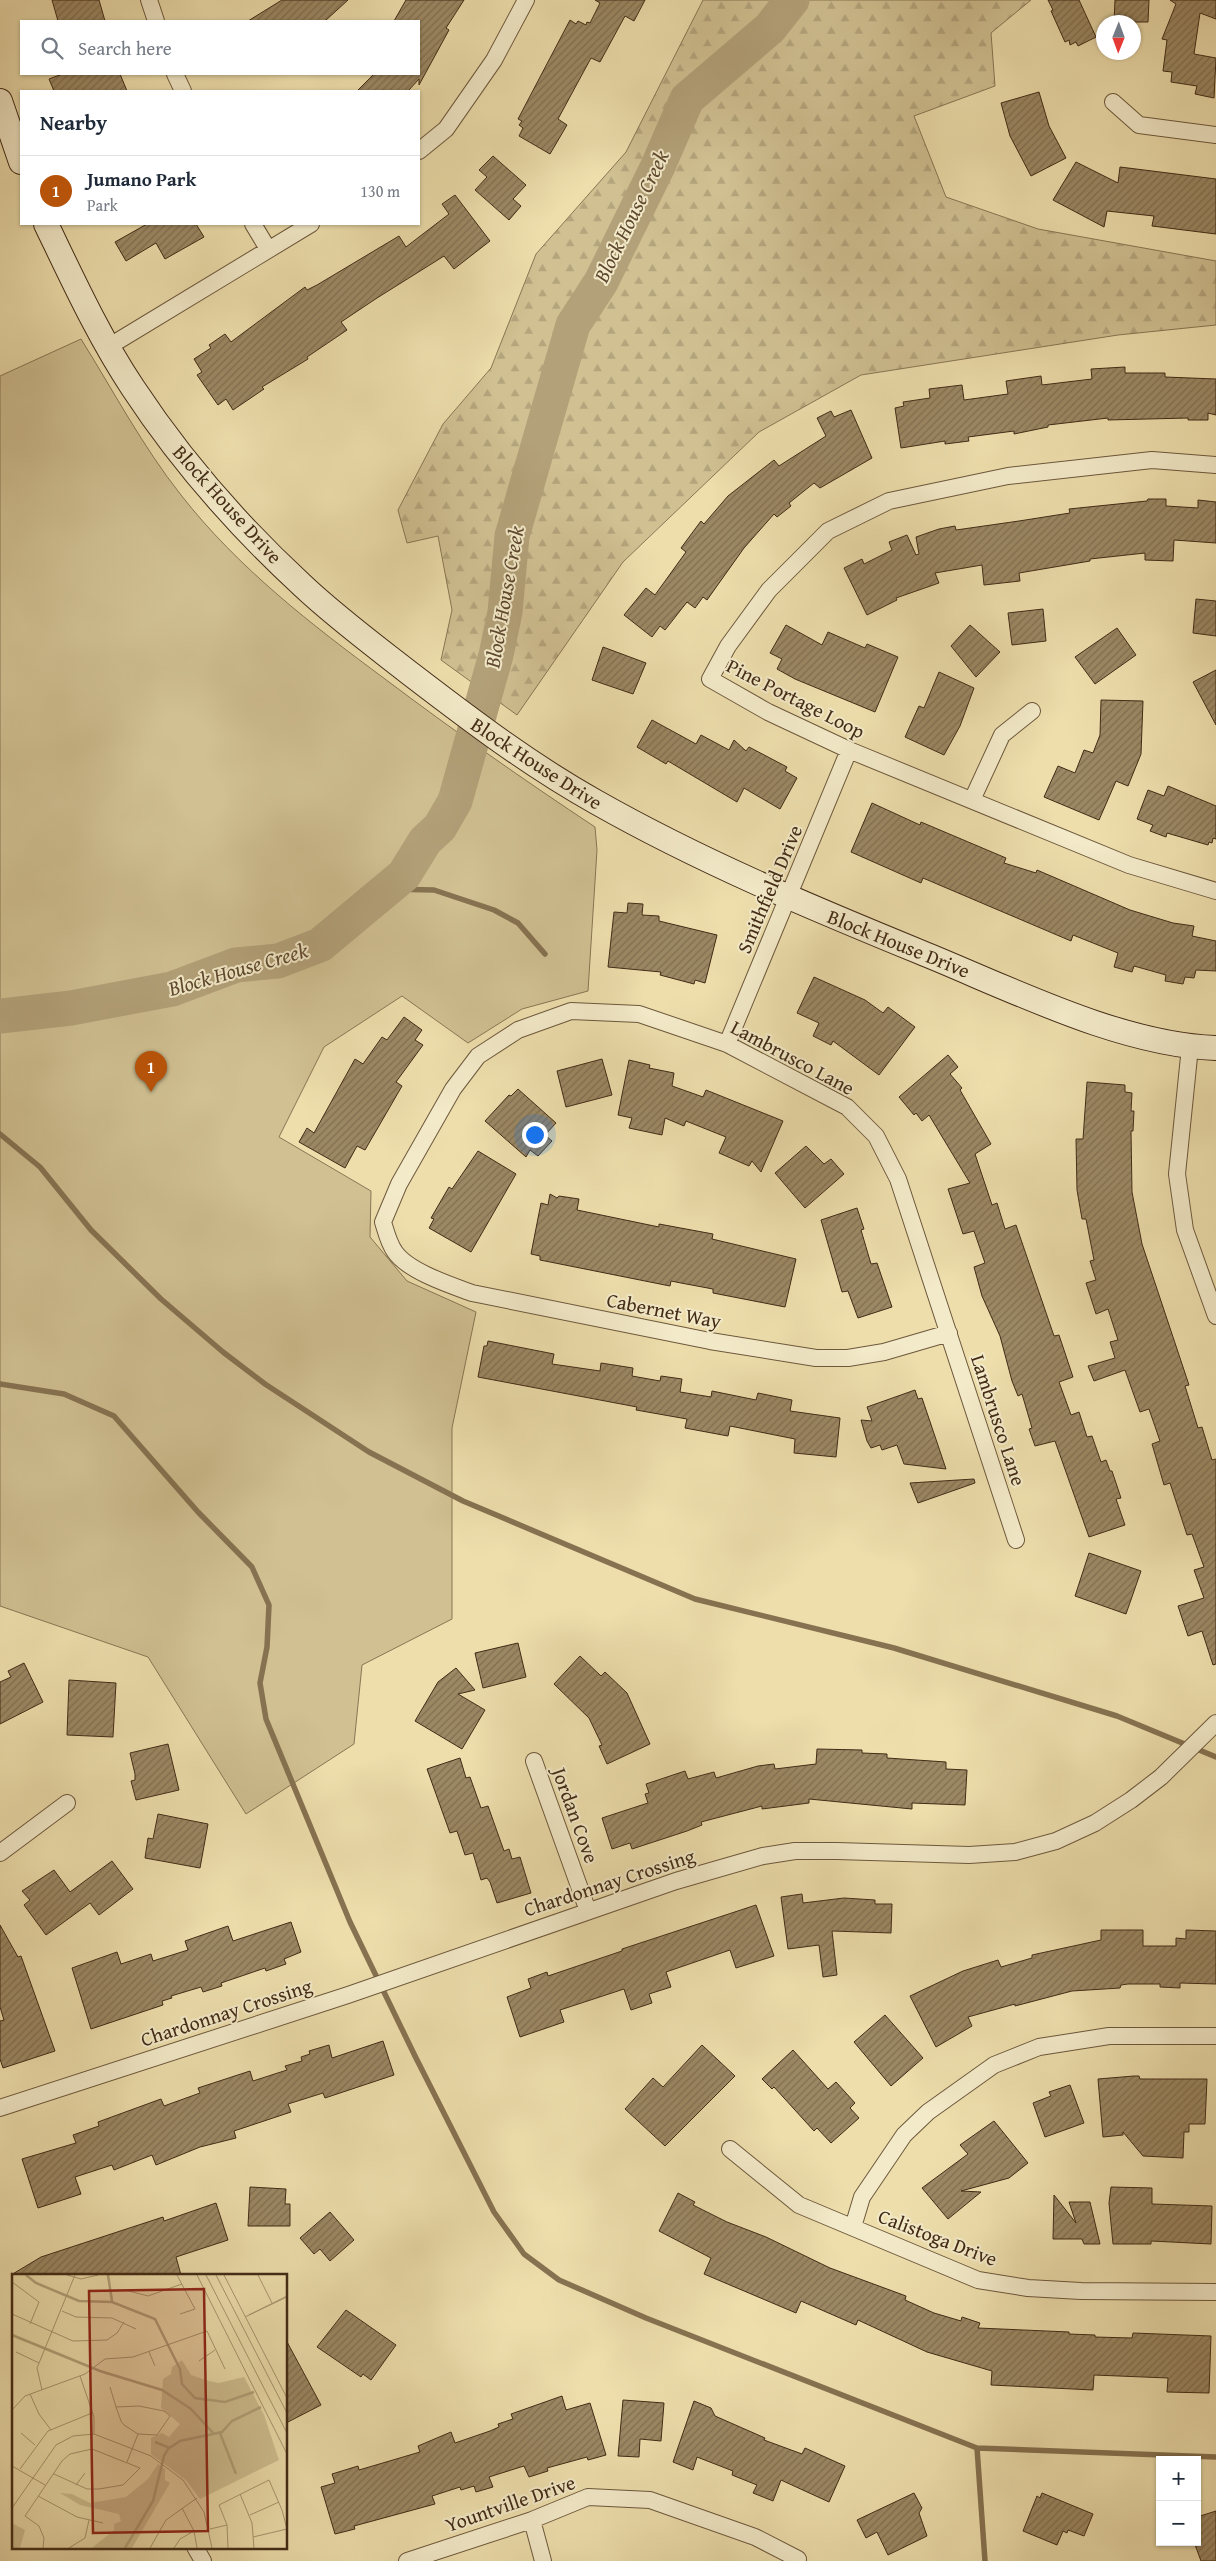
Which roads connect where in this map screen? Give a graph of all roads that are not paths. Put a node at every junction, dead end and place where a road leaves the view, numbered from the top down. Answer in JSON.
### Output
{"nodes":[{"id":1,"x":149,"y":0,"type":"edge"},
{"id":2,"x":526,"y":0,"type":"edge"},
{"id":3,"x":156,"y":20,"type":"edge"},
{"id":4,"x":175,"y":75,"type":"edge"},
{"id":5,"x":183,"y":90,"type":"edge"},
{"id":6,"x":0,"y":101,"type":"edge"},
{"id":7,"x":1113,"y":102,"type":"dead end"},
{"id":8,"x":1216,"y":135,"type":"edge"},
{"id":9,"x":420,"y":150,"type":"edge"},
{"id":10,"x":20,"y":159,"type":"edge"},
{"id":11,"x":46,"y":225,"type":"edge"},
{"id":12,"x":254,"y":225,"type":"edge"},
{"id":13,"x":309,"y":225,"type":"edge"},
{"id":14,"x":268,"y":249,"type":"junction"},
{"id":15,"x":108,"y":347,"type":"junction"},
{"id":16,"x":1216,"y":465,"type":"edge"},
{"id":17,"x":1032,"y":711,"type":"dead end"},
{"id":18,"x":850,"y":750,"type":"junction"},
{"id":19,"x":972,"y":800,"type":"junction"},
{"id":20,"x":1216,"y":891,"type":"edge"},
{"id":21,"x":788,"y":898,"type":"junction"},
{"id":22,"x":727,"y":1044,"type":"junction"},
{"id":23,"x":1190,"y":1047,"type":"junction"},
{"id":24,"x":1216,"y":1048,"type":"edge"},
{"id":25,"x":389,"y":1238,"type":"joint"},
{"id":26,"x":1209,"y":1272,"type":"edge"},
{"id":27,"x":1216,"y":1316,"type":"edge"},
{"id":28,"x":949,"y":1333,"type":"junction"},
{"id":29,"x":1016,"y":1540,"type":"dead end"},
{"id":30,"x":1215,"y":1724,"type":"edge"},
{"id":31,"x":534,"y":1760,"type":"dead end"},
{"id":32,"x":67,"y":1803,"type":"dead end"},
{"id":33,"x":0,"y":1853,"type":"edge"},
{"id":34,"x":588,"y":1912,"type":"junction"},
{"id":35,"x":1216,"y":2036,"type":"edge"},
{"id":36,"x":0,"y":2108,"type":"edge"},
{"id":37,"x":730,"y":2149,"type":"dead end"},
{"id":38,"x":853,"y":2227,"type":"junction"},
{"id":39,"x":1216,"y":2292,"type":"edge"},
{"id":40,"x":532,"y":2520,"type":"junction"},
{"id":41,"x":196,"y":2548,"type":"edge"},
{"id":42,"x":798,"y":2559,"type":"dead end"},
{"id":43,"x":203,"y":2561,"type":"edge"},
{"id":44,"x":407,"y":2561,"type":"edge"},
{"id":45,"x":543,"y":2561,"type":"edge"}],
"edges":[{"from":1,"to":3,"type":"street"},
{"from":2,"to":9,"type":"street"},
{"from":4,"to":5,"type":"street"},
{"from":6,"to":10,"type":"street"},
{"from":7,"to":8,"type":"street"},
{"from":11,"to":15,"type":"street","name":"Block House Drive"},
{"from":12,"to":14,"type":"street"},
{"from":13,"to":14,"type":"street"},
{"from":14,"to":15,"type":"street"},
{"from":15,"to":21,"type":"street","name":"Block House Drive"},
{"from":16,"to":18,"type":"street","name":"Pine Portage Loop"},
{"from":17,"to":19,"type":"street"},
{"from":18,"to":19,"type":"street","name":"Pine Portage Loop"},
{"from":18,"to":21,"type":"street","name":"Smithfield Drive"},
{"from":19,"to":20,"type":"street","name":"Pine Portage Loop"},
{"from":21,"to":22,"type":"street","name":"Smithfield Drive"},
{"from":21,"to":23,"type":"street","name":"Block House Drive"},
{"from":22,"to":25,"type":"street","name":"Lambrusco Lane"},
{"from":22,"to":28,"type":"street","name":"Lambrusco Lane"},
{"from":23,"to":24,"type":"street","name":"Block House Drive"},
{"from":23,"to":26,"type":"street"},
{"from":25,"to":28,"type":"street","name":"Cabernet Way"},
{"from":26,"to":27,"type":"street"},
{"from":28,"to":29,"type":"street","name":"Lambrusco Lane"},
{"from":30,"to":34,"type":"street","name":"Chardonnay Crossing"},
{"from":31,"to":34,"type":"street","name":"Jordan Cove"},
{"from":32,"to":33,"type":"street"},
{"from":34,"to":36,"type":"street","name":"Chardonnay Crossing"},
{"from":35,"to":38,"type":"street"},
{"from":37,"to":38,"type":"street","name":"Calistoga Drive"},
{"from":38,"to":39,"type":"street","name":"Calistoga Drive"},
{"from":40,"to":42,"type":"street","name":"Yountville Drive"},
{"from":40,"to":44,"type":"street","name":"Yountville Drive"},
{"from":40,"to":45,"type":"street"},
{"from":41,"to":43,"type":"street"}]}
